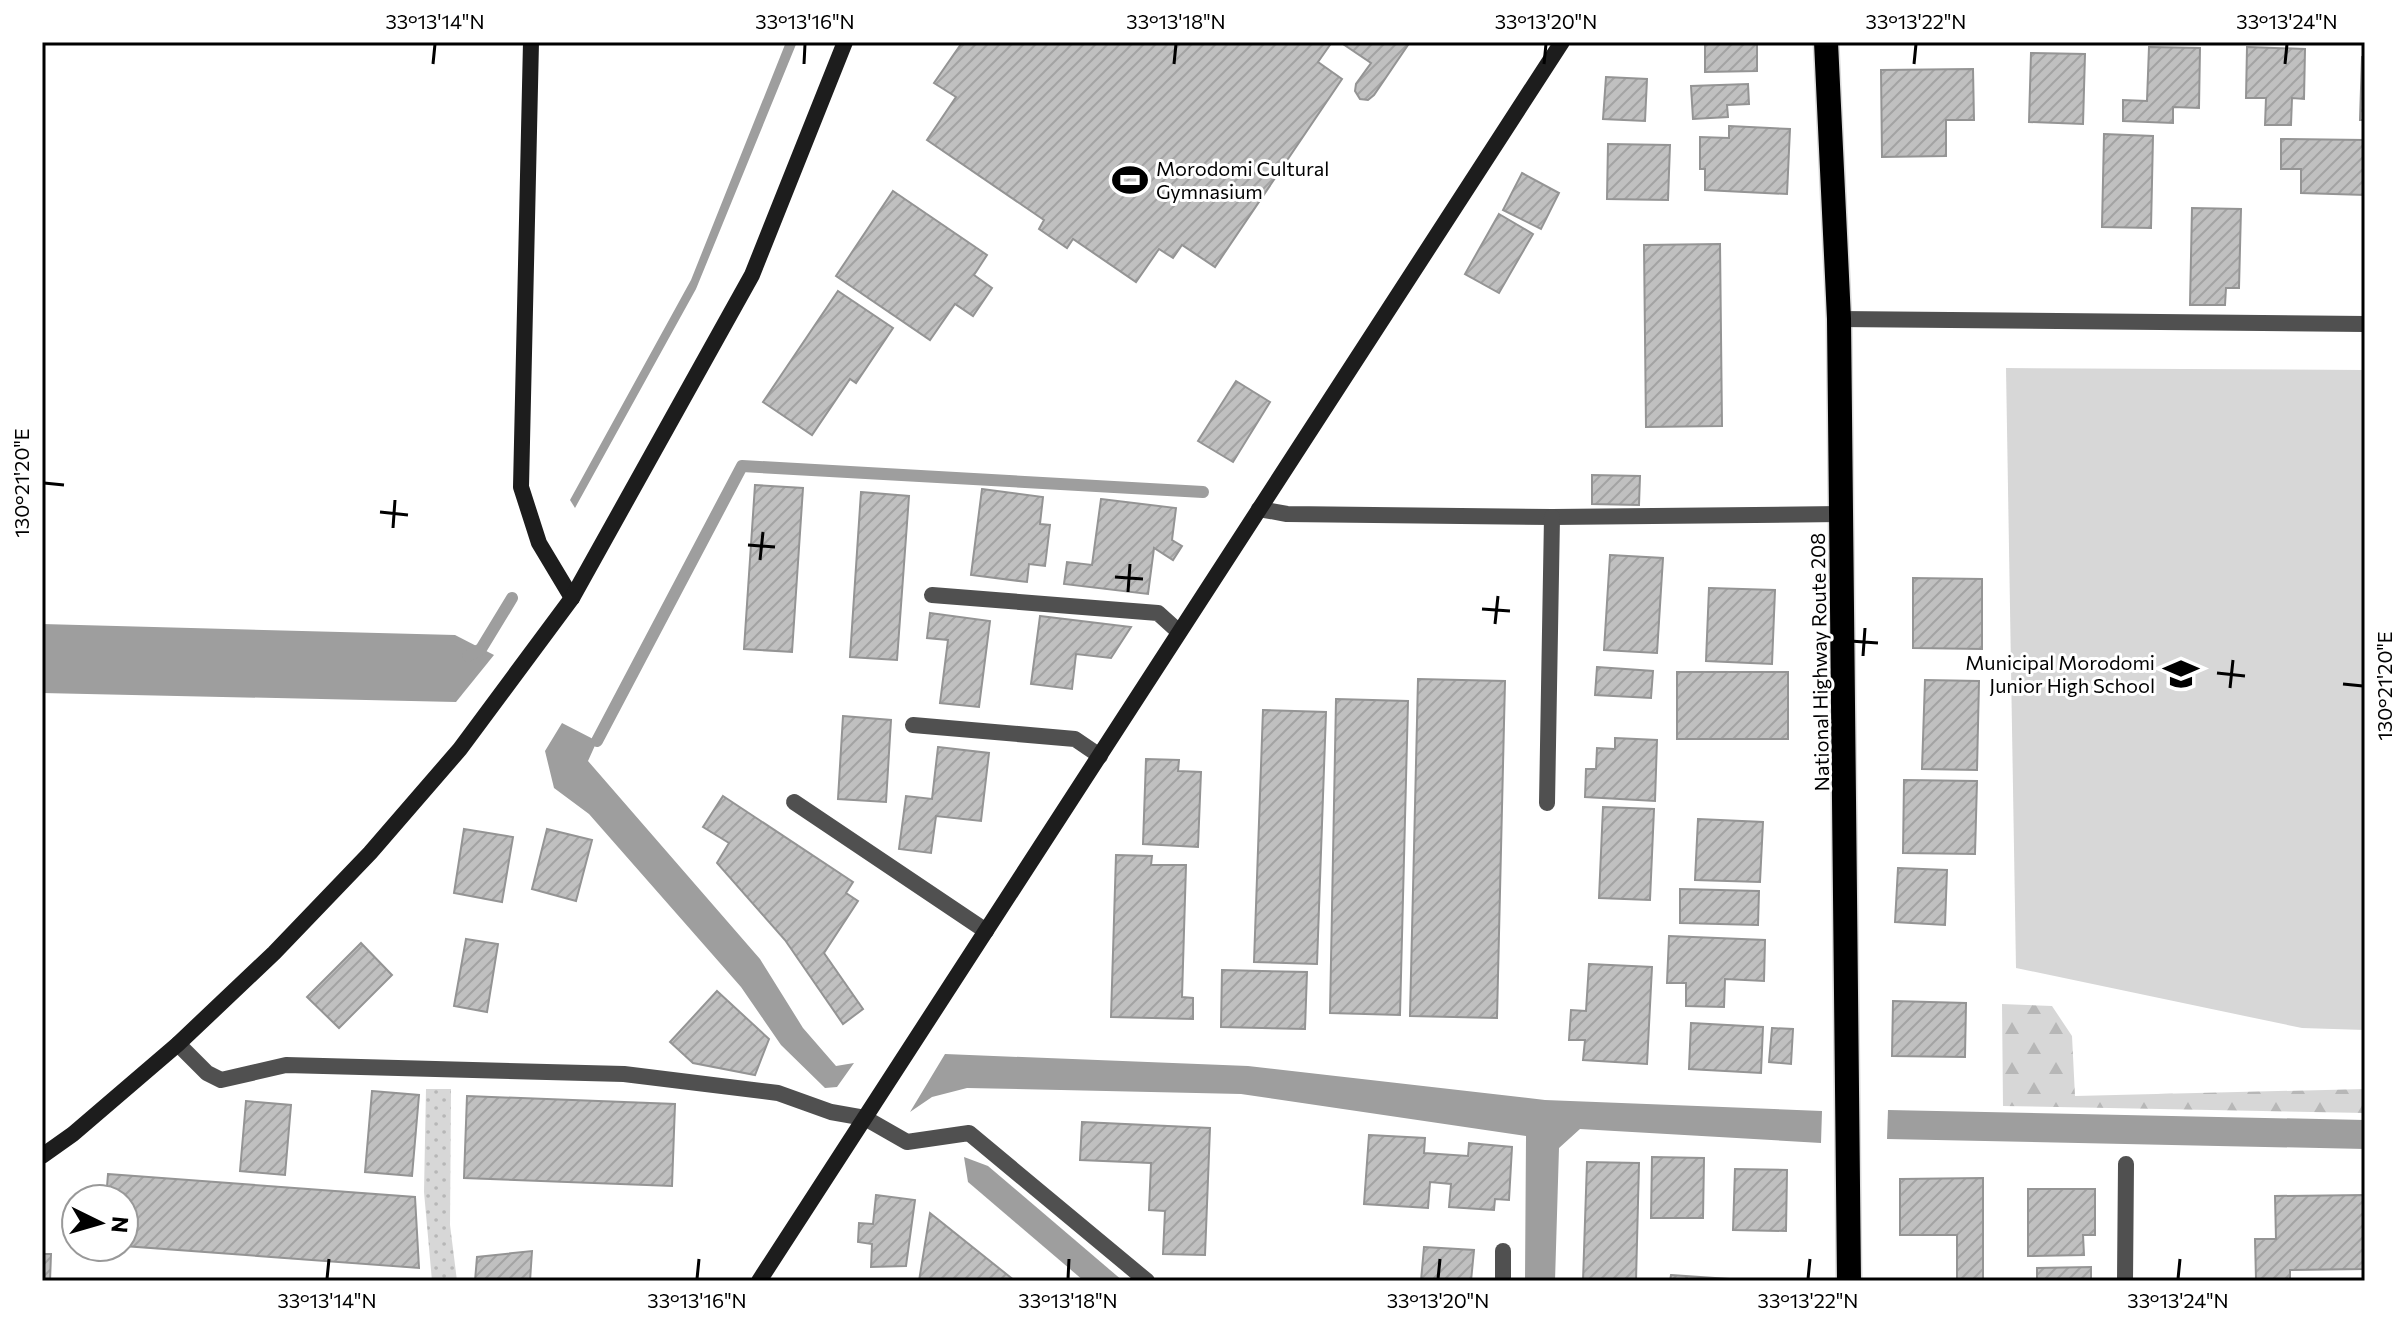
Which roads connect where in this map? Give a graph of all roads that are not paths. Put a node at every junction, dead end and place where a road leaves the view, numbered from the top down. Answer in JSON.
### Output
{"nodes":[{"id":1,"x":531,"y":42,"type":"edge"},
{"id":2,"x":845,"y":42,"type":"edge"},
{"id":3,"x":1562,"y":42,"type":"edge"},
{"id":4,"x":1826,"y":42,"type":"edge"},
{"id":5,"x":1839,"y":319,"type":"junction"},
{"id":6,"x":2365,"y":324,"type":"edge"},
{"id":7,"x":1259,"y":509,"type":"junction"},
{"id":8,"x":1841,"y":514,"type":"junction"},
{"id":9,"x":1552,"y":517,"type":"junction"},
{"id":10,"x":932,"y":595,"type":"dead end"},
{"id":11,"x":572,"y":598,"type":"junction"},
{"id":12,"x":1179,"y":632,"type":"junction"},
{"id":13,"x":913,"y":725,"type":"dead end"},
{"id":14,"x":1100,"y":756,"type":"junction"},
{"id":15,"x":794,"y":802,"type":"dead end"},
{"id":16,"x":1547,"y":803,"type":"dead end"},
{"id":17,"x":986,"y":931,"type":"junction"},
{"id":18,"x":178,"y":1044,"type":"junction"},
{"id":19,"x":865,"y":1118,"type":"junction"},
{"id":20,"x":42,"y":1156,"type":"edge"},
{"id":21,"x":2126,"y":1164,"type":"dead end"},
{"id":22,"x":1503,"y":1251,"type":"dead end"},
{"id":23,"x":759,"y":1281,"type":"edge"},
{"id":24,"x":1147,"y":1281,"type":"edge"},
{"id":25,"x":1503,"y":1281,"type":"edge"},
{"id":26,"x":1849,"y":1281,"type":"edge"},
{"id":27,"x":2125,"y":1281,"type":"edge"}],
"edges":[{"from":1,"to":11,"type":"street"},
{"from":2,"to":11,"type":"street"},
{"from":3,"to":7,"type":"street"},
{"from":4,"to":5,"type":"highway","name":"National Highway Route 208"},
{"from":5,"to":6,"type":"street"},
{"from":5,"to":8,"type":"highway","name":"National Highway Route 208"},
{"from":7,"to":9,"type":"street"},
{"from":7,"to":12,"type":"street"},
{"from":8,"to":9,"type":"street"},
{"from":8,"to":26,"type":"highway","name":"National Highway Route 208"},
{"from":9,"to":16,"type":"street"},
{"from":10,"to":12,"type":"street"},
{"from":11,"to":18,"type":"street"},
{"from":12,"to":14,"type":"street"},
{"from":13,"to":14,"type":"street"},
{"from":14,"to":17,"type":"street"},
{"from":15,"to":17,"type":"street"},
{"from":17,"to":19,"type":"street"},
{"from":18,"to":19,"type":"street"},
{"from":18,"to":20,"type":"street"},
{"from":19,"to":23,"type":"street"},
{"from":19,"to":24,"type":"street"},
{"from":21,"to":27,"type":"street"},
{"from":22,"to":25,"type":"street"}]}
